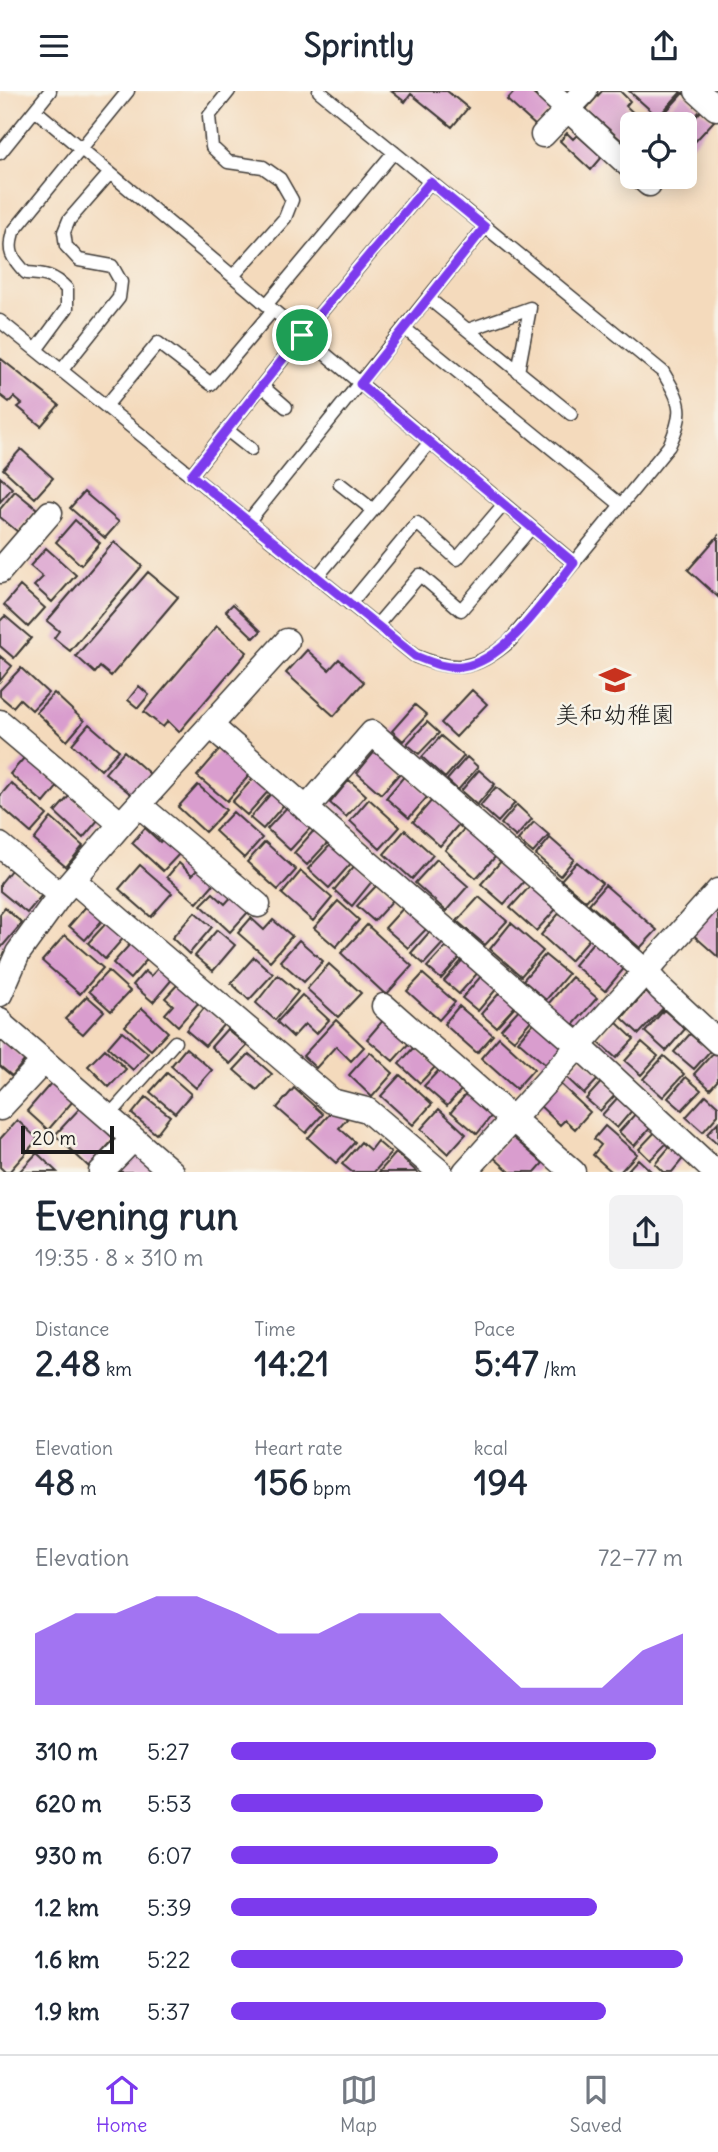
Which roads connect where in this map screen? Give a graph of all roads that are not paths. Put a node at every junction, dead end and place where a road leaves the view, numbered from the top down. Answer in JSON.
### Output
{"nodes":[{"id":1,"x":50,"y":91,"type":"edge"},
{"id":2,"x":128,"y":91,"type":"edge"},
{"id":3,"x":229,"y":91,"type":"edge"},
{"id":4,"x":320,"y":91,"type":"edge"},
{"id":5,"x":548,"y":91,"type":"edge"},
{"id":6,"x":697,"y":91,"type":"edge"},
{"id":7,"x":576,"y":100,"type":"edge"},
{"id":8,"x":716,"y":108,"type":"dead end"},
{"id":9,"x":35,"y":110,"type":"junction"},
{"id":10,"x":543,"y":135,"type":"dead end"},
{"id":11,"x":80,"y":148,"type":"junction"},
{"id":12,"x":620,"y":151,"type":"edge"},
{"id":13,"x":394,"y":152,"type":"junction"},
{"id":14,"x":0,"y":153,"type":"edge"},
{"id":15,"x":110,"y":173,"type":"junction"},
{"id":16,"x":430,"y":182,"type":"junction"},
{"id":17,"x":485,"y":227,"type":"junction"},
{"id":18,"x":233,"y":276,"type":"junction"},
{"id":19,"x":428,"y":298,"type":"junction"},
{"id":20,"x":270,"y":307,"type":"junction"},
{"id":21,"x":0,"y":321,"type":"edge"},
{"id":22,"x":404,"y":328,"type":"junction"},
{"id":23,"x":468,"y":330,"type":"junction"},
{"id":24,"x":302,"y":335,"type":"junction"},
{"id":25,"x":36,"y":350,"type":"junction"},
{"id":26,"x":61,"y":371,"type":"junction"},
{"id":27,"x":518,"y":372,"type":"junction"},
{"id":28,"x":360,"y":384,"type":"junction"},
{"id":29,"x":262,"y":386,"type":"junction"},
{"id":30,"x":106,"y":406,"type":"junction"},
{"id":31,"x":286,"y":407,"type":"dead end"},
{"id":32,"x":571,"y":414,"type":"dead end"},
{"id":33,"x":227,"y":430,"type":"junction"},
{"id":34,"x":430,"y":442,"type":"junction"},
{"id":35,"x":251,"y":449,"type":"dead end"},
{"id":36,"x":191,"y":475,"type":"junction"},
{"id":37,"x":340,"y":484,"type":"dead end"},
{"id":38,"x":504,"y":505,"type":"junction"},
{"id":39,"x":621,"y":505,"type":"junction"},
{"id":40,"x":373,"y":510,"type":"junction"},
{"id":41,"x":50,"y":513,"type":"dead end"},
{"id":42,"x":248,"y":521,"type":"junction"},
{"id":43,"x":531,"y":528,"type":"junction"},
{"id":44,"x":574,"y":563,"type":"junction"},
{"id":45,"x":1,"y":568,"type":"edge"},
{"id":46,"x":317,"y":577,"type":"junction"},
{"id":47,"x":350,"y":604,"type":"junction"},
{"id":48,"x":377,"y":625,"type":"junction"},
{"id":49,"x":287,"y":641,"type":"dead end"},
{"id":50,"x":0,"y":722,"type":"edge"},
{"id":51,"x":210,"y":725,"type":"junction"},
{"id":52,"x":139,"y":804,"type":"junction"},
{"id":53,"x":306,"y":809,"type":"junction"},
{"id":54,"x":121,"y":824,"type":"junction"},
{"id":55,"x":0,"y":845,"type":"edge"},
{"id":56,"x":67,"y":887,"type":"junction"},
{"id":57,"x":718,"y":891,"type":"edge"},
{"id":58,"x":258,"y":905,"type":"dead end"},
{"id":59,"x":646,"y":972,"type":"junction"},
{"id":60,"x":0,"y":994,"type":"edge"},
{"id":61,"x":384,"y":1006,"type":"dead end"},
{"id":62,"x":0,"y":1020,"type":"edge"},
{"id":63,"x":175,"y":1042,"type":"dead end"},
{"id":64,"x":718,"y":1042,"type":"edge"},
{"id":65,"x":579,"y":1046,"type":"junction"},
{"id":66,"x":44,"y":1061,"type":"junction"},
{"id":67,"x":0,"y":1108,"type":"edge"},
{"id":68,"x":108,"y":1117,"type":"junction"},
{"id":69,"x":512,"y":1118,"type":"junction"},
{"id":70,"x":133,"y":1139,"type":"junction"},
{"id":71,"x":102,"y":1172,"type":"edge"},
{"id":72,"x":172,"y":1172,"type":"edge"},
{"id":73,"x":440,"y":1172,"type":"edge"},
{"id":74,"x":465,"y":1172,"type":"edge"},
{"id":75,"x":573,"y":1172,"type":"edge"},
{"id":76,"x":715,"y":1172,"type":"edge"}],
"edges":[{"from":1,"to":9,"type":"lane"},
{"from":2,"to":11,"type":"lane"},
{"from":3,"to":18,"type":"lane"},
{"from":4,"to":13,"type":"lane"},
{"from":5,"to":7,"type":"street"},
{"from":6,"to":8,"type":"street"},
{"from":7,"to":10,"type":"street"},
{"from":7,"to":12,"type":"street"},
{"from":9,"to":11,"type":"lane"},
{"from":9,"to":14,"type":"lane"},
{"from":11,"to":15,"type":"lane"},
{"from":11,"to":25,"type":"lane"},
{"from":13,"to":16,"type":"lane"},
{"from":13,"to":20,"type":"lane"},
{"from":15,"to":18,"type":"lane"},
{"from":15,"to":26,"type":"lane"},
{"from":16,"to":17,"type":"lane"},
{"from":16,"to":24,"type":"lane"},
{"from":17,"to":19,"type":"lane"},
{"from":17,"to":39,"type":"lane"},
{"from":18,"to":20,"type":"lane"},
{"from":19,"to":22,"type":"lane"},
{"from":19,"to":23,"type":"lane"},
{"from":20,"to":24,"type":"lane"},
{"from":20,"to":30,"type":"lane"},
{"from":21,"to":25,"type":"lane"},
{"from":22,"to":28,"type":"lane"},
{"from":22,"to":39,"type":"lane"},
{"from":23,"to":27,"type":"lane"},
{"from":23,"to":27,"type":"lane"},
{"from":24,"to":28,"type":"lane"},
{"from":24,"to":29,"type":"lane"},
{"from":25,"to":26,"type":"lane"},
{"from":26,"to":30,"type":"lane"},
{"from":27,"to":32,"type":"lane"},
{"from":28,"to":34,"type":"lane"},
{"from":28,"to":42,"type":"lane"},
{"from":29,"to":31,"type":"lane"},
{"from":29,"to":33,"type":"lane"},
{"from":30,"to":36,"type":"lane"},
{"from":33,"to":35,"type":"lane"},
{"from":33,"to":36,"type":"lane"},
{"from":34,"to":38,"type":"lane"},
{"from":34,"to":40,"type":"lane"},
{"from":36,"to":42,"type":"lane"},
{"from":37,"to":40,"type":"lane"},
{"from":38,"to":43,"type":"lane"},
{"from":38,"to":47,"type":"lane"},
{"from":39,"to":44,"type":"lane"},
{"from":40,"to":46,"type":"lane"},
{"from":41,"to":45,"type":"street"},
{"from":42,"to":46,"type":"lane"},
{"from":43,"to":44,"type":"lane"},
{"from":43,"to":48,"type":"lane"},
{"from":44,"to":48,"type":"lane"},
{"from":46,"to":47,"type":"lane"},
{"from":47,"to":48,"type":"lane"},
{"from":49,"to":51,"type":"street"},
{"from":50,"to":54,"type":"street"},
{"from":51,"to":52,"type":"street"},
{"from":51,"to":53,"type":"street"},
{"from":52,"to":54,"type":"street"},
{"from":52,"to":58,"type":"street"},
{"from":53,"to":59,"type":"street"},
{"from":53,"to":65,"type":"street"},
{"from":54,"to":56,"type":"street"},
{"from":55,"to":56,"type":"street"},
{"from":56,"to":60,"type":"street"},
{"from":56,"to":73,"type":"street"},
{"from":57,"to":59,"type":"street"},
{"from":59,"to":64,"type":"street"},
{"from":59,"to":65,"type":"street"},
{"from":61,"to":69,"type":"street"},
{"from":62,"to":66,"type":"street"},
{"from":63,"to":68,"type":"lane"},
{"from":65,"to":69,"type":"street"},
{"from":65,"to":76,"type":"street"},
{"from":66,"to":67,"type":"street"},
{"from":66,"to":68,"type":"street"},
{"from":68,"to":70,"type":"street"},
{"from":69,"to":74,"type":"street"},
{"from":69,"to":75,"type":"street"},
{"from":70,"to":71,"type":"street"},
{"from":70,"to":72,"type":"street"}]}
